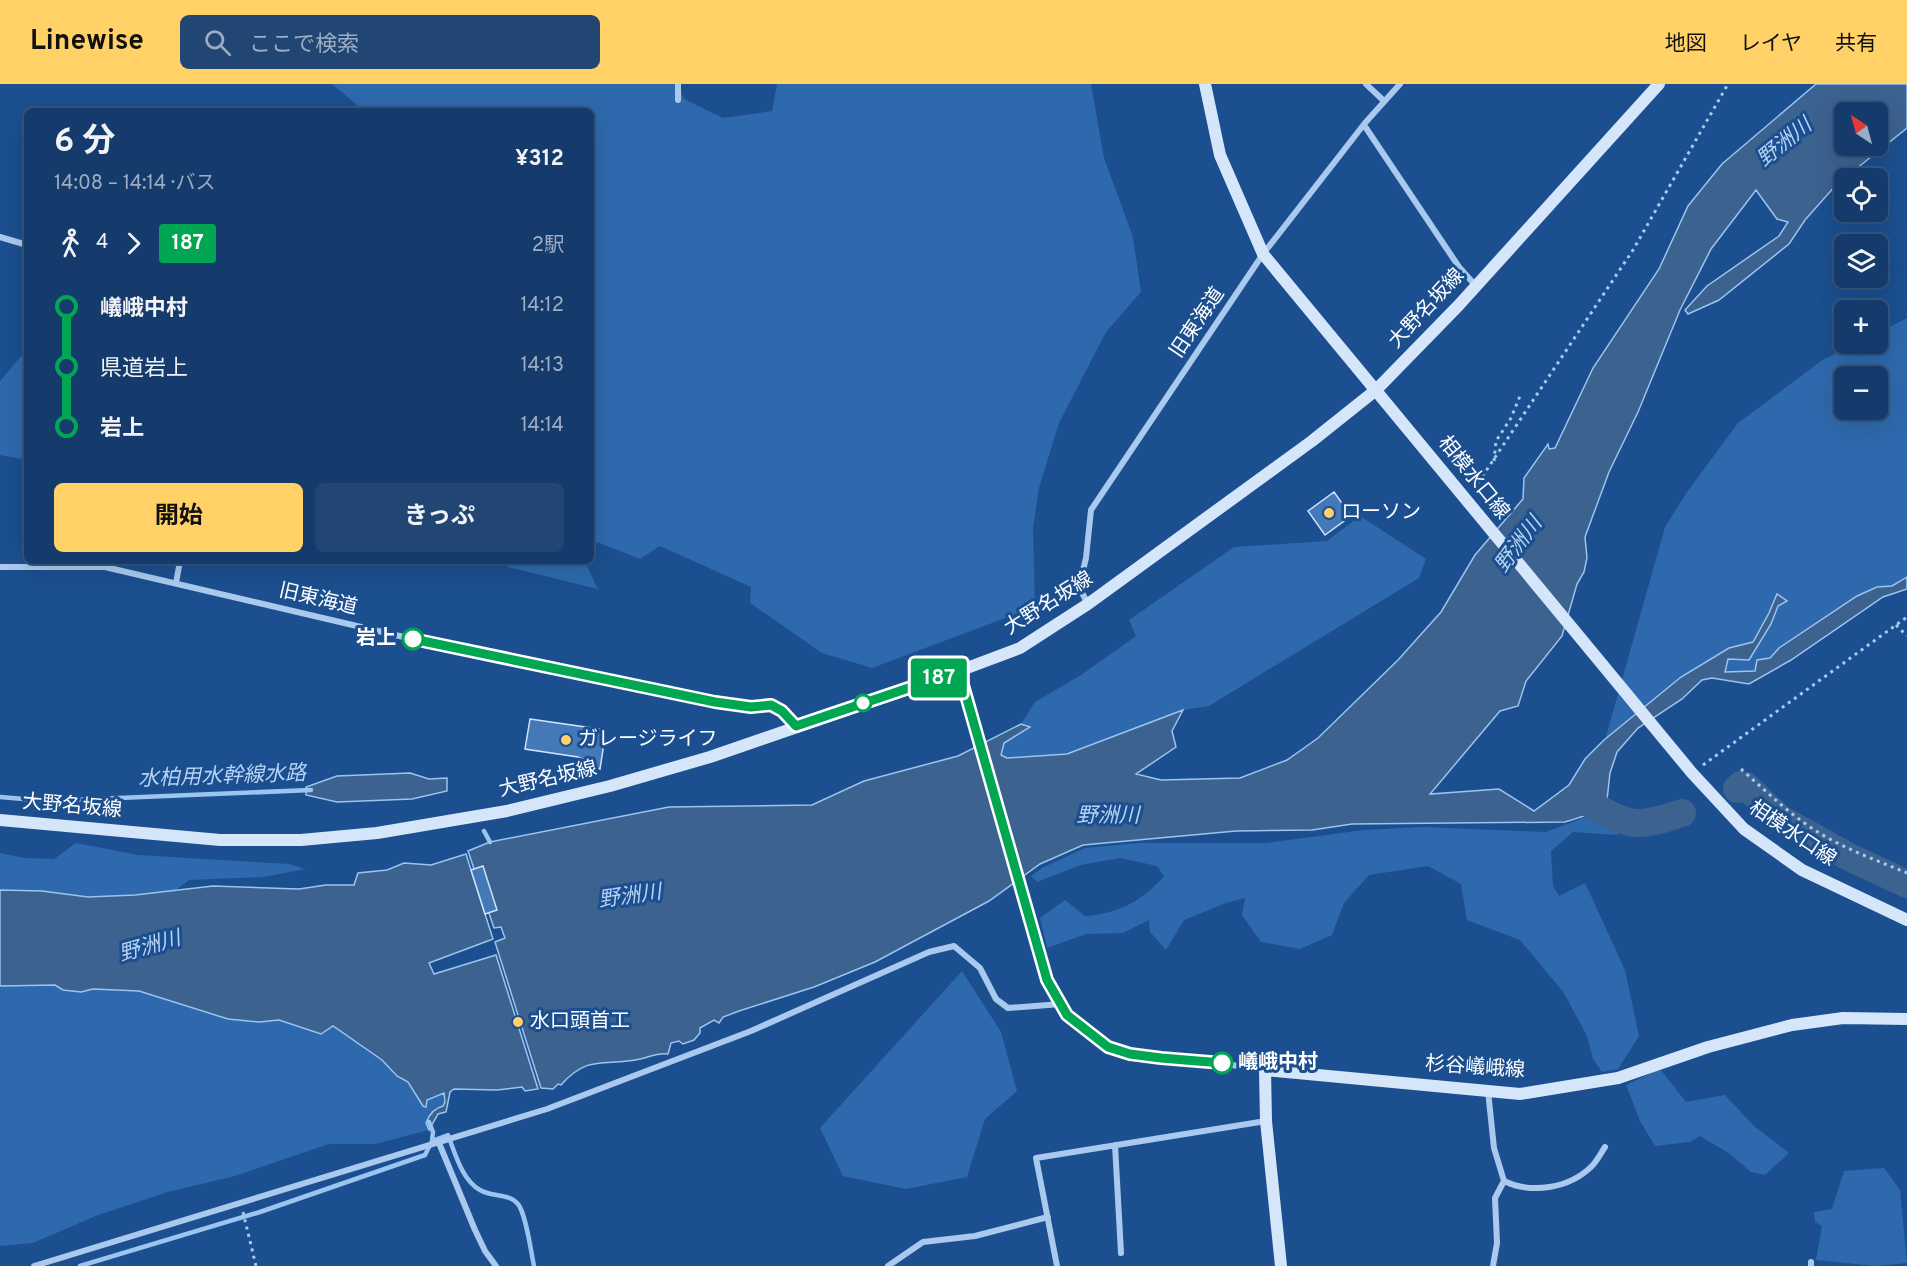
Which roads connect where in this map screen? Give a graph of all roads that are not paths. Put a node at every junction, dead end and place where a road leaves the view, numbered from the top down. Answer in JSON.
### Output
{"nodes":[{"id":1,"x":678,"y":84,"type":"edge"},
{"id":2,"x":1205,"y":84,"type":"edge"},
{"id":3,"x":1366,"y":84,"type":"edge"},
{"id":4,"x":1400,"y":84,"type":"edge"},
{"id":5,"x":1659,"y":84,"type":"edge"},
{"id":6,"x":678,"y":100,"type":"dead end"},
{"id":7,"x":1384,"y":101,"type":"junction"},
{"id":8,"x":1364,"y":125,"type":"junction"},
{"id":9,"x":0,"y":237,"type":"edge"},
{"id":10,"x":24,"y":244,"type":"edge"},
{"id":11,"x":1263,"y":254,"type":"junction"},
{"id":12,"x":1476,"y":286,"type":"junction"},
{"id":13,"x":1376,"y":390,"type":"junction"},
{"id":14,"x":179,"y":564,"type":"edge"},
{"id":15,"x":0,"y":567,"type":"edge"},
{"id":16,"x":176,"y":583,"type":"junction"},
{"id":17,"x":1088,"y":604,"type":"junction"},
{"id":18,"x":959,"y":671,"type":"junction"},
{"id":19,"x":796,"y":726,"type":"junction"},
{"id":20,"x":0,"y":819,"type":"edge"},
{"id":21,"x":1907,"y":920,"type":"edge"},
{"id":22,"x":1061,"y":1004,"type":"junction"},
{"id":23,"x":1907,"y":1019,"type":"edge"},
{"id":24,"x":1265,"y":1070,"type":"junction"},
{"id":25,"x":1488,"y":1091,"type":"junction"},
{"id":26,"x":1266,"y":1121,"type":"junction"},
{"id":27,"x":439,"y":1143,"type":"junction"},
{"id":28,"x":1115,"y":1145,"type":"junction"},
{"id":29,"x":1605,"y":1147,"type":"dead end"},
{"id":30,"x":1504,"y":1181,"type":"junction"},
{"id":31,"x":1048,"y":1217,"type":"junction"},
{"id":32,"x":1121,"y":1253,"type":"dead end"},
{"id":33,"x":34,"y":1266,"type":"edge"},
{"id":34,"x":496,"y":1266,"type":"edge"},
{"id":35,"x":888,"y":1266,"type":"edge"},
{"id":36,"x":1057,"y":1266,"type":"edge"},
{"id":37,"x":1281,"y":1266,"type":"edge"},
{"id":38,"x":1492,"y":1266,"type":"edge"}],
"edges":[{"from":1,"to":6,"type":"street"},
{"from":2,"to":11,"type":"main road","name":"相模水口線"},
{"from":3,"to":7,"type":"street"},
{"from":4,"to":7,"type":"street","name":"旧東海道"},
{"from":5,"to":12,"type":"main road","name":"大野名坂線"},
{"from":7,"to":8,"type":"street","name":"旧東海道"},
{"from":8,"to":11,"type":"street","name":"旧東海道"},
{"from":8,"to":12,"type":"street"},
{"from":9,"to":10,"type":"street"},
{"from":11,"to":13,"type":"main road","name":"相模水口線"},
{"from":11,"to":17,"type":"street","name":"旧東海道"},
{"from":12,"to":13,"type":"main road","name":"大野名坂線"},
{"from":13,"to":17,"type":"main road","name":"大野名坂線"},
{"from":13,"to":21,"type":"main road","name":"相模水口線"},
{"from":14,"to":16,"type":"street"},
{"from":15,"to":16,"type":"street","name":"旧東海道"},
{"from":16,"to":19,"type":"street","name":"旧東海道"},
{"from":17,"to":18,"type":"main road","name":"大野名坂線"},
{"from":18,"to":19,"type":"main road","name":"大野名坂線"},
{"from":18,"to":22,"type":"street"},
{"from":19,"to":20,"type":"main road","name":"大野名坂線"},
{"from":22,"to":24,"type":"street"},
{"from":22,"to":27,"type":"street"},
{"from":23,"to":25,"type":"main road","name":"杉谷嶬峨線"},
{"from":24,"to":25,"type":"main road","name":"杉谷嶬峨線"},
{"from":24,"to":26,"type":"main road"},
{"from":25,"to":30,"type":"street"},
{"from":26,"to":28,"type":"street"},
{"from":26,"to":37,"type":"main road"},
{"from":27,"to":33,"type":"street"},
{"from":27,"to":34,"type":"street"},
{"from":28,"to":31,"type":"street"},
{"from":28,"to":32,"type":"street"},
{"from":29,"to":30,"type":"street"},
{"from":30,"to":38,"type":"street"},
{"from":31,"to":35,"type":"street"},
{"from":31,"to":36,"type":"street"}]}
